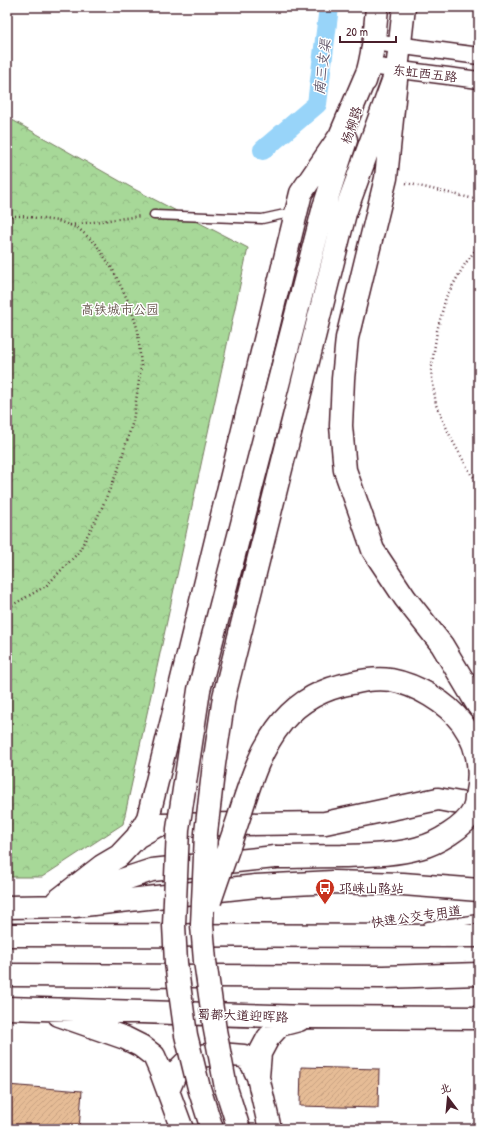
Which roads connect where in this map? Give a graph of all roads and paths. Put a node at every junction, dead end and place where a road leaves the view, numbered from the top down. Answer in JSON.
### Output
{"nodes":[{"id":1,"x":377,"y":7,"type":"edge"},
{"id":2,"x":404,"y":7,"type":"edge"},
{"id":3,"x":374,"y":42,"type":"junction"},
{"id":4,"x":400,"y":46,"type":"junction"},
{"id":5,"x":479,"y":56,"type":"edge"},
{"id":6,"x":370,"y":66,"type":"junction"},
{"id":7,"x":397,"y":70,"type":"junction"},
{"id":8,"x":479,"y":80,"type":"edge"},
{"id":9,"x":386,"y":178,"type":"junction"},
{"id":10,"x":479,"y":200,"type":"edge"},
{"id":11,"x":296,"y":211,"type":"junction"},
{"id":12,"x":154,"y":215,"type":"joint"},
{"id":13,"x":7,"y":216,"type":"edge"},
{"id":14,"x":70,"y":225,"type":"junction"},
{"id":15,"x":479,"y":245,"type":"edge"},
{"id":16,"x":479,"y":483,"type":"edge"},
{"id":17,"x":7,"y":608,"type":"edge"},
{"id":18,"x":479,"y":707,"type":"edge"},
{"id":19,"x":479,"y":808,"type":"edge"},
{"id":20,"x":137,"y":837,"type":"junction"},
{"id":21,"x":479,"y":890,"type":"edge"},
{"id":22,"x":57,"y":901,"type":"junction"},
{"id":23,"x":7,"y":906,"type":"edge"},
{"id":24,"x":479,"y":919,"type":"edge"},
{"id":25,"x":202,"y":925,"type":"junction"},
{"id":26,"x":7,"y":936,"type":"edge"},
{"id":27,"x":479,"y":936,"type":"edge"},
{"id":28,"x":356,"y":937,"type":"junction"},
{"id":29,"x":479,"y":974,"type":"edge"},
{"id":30,"x":7,"y":975,"type":"edge"},
{"id":31,"x":383,"y":978,"type":"junction"},
{"id":32,"x":457,"y":983,"type":"dead end"},
{"id":33,"x":7,"y":1008,"type":"edge"},
{"id":34,"x":37,"y":1008,"type":"junction"},
{"id":35,"x":307,"y":1017,"type":"junction"},
{"id":36,"x":479,"y":1018,"type":"edge"},
{"id":37,"x":258,"y":1077,"type":"junction"},
{"id":38,"x":168,"y":1091,"type":"junction"},
{"id":39,"x":182,"y":1129,"type":"edge"},
{"id":40,"x":212,"y":1129,"type":"edge"},
{"id":41,"x":239,"y":1129,"type":"edge"},
{"id":42,"x":270,"y":1129,"type":"edge"}],
"edges":[{"from":1,"to":3,"type":"main road","name":"杨柳路"},
{"from":2,"to":4,"type":"main road"},
{"from":3,"to":4,"type":"street","name":"东虹西五路"},
{"from":3,"to":6,"type":"main road","name":"杨柳路"},
{"from":4,"to":5,"type":"street","name":"东虹西五路"},
{"from":4,"to":7,"type":"main road"},
{"from":6,"to":7,"type":"street","name":"东虹西五路"},
{"from":6,"to":11,"type":"main road"},
{"from":6,"to":40,"type":"main road","name":"杨柳路","bridge":true},
{"from":7,"to":8,"type":"street","name":"东虹西五路"},
{"from":7,"to":9,"type":"main road"},
{"from":7,"to":25,"type":"main road","bridge":true},
{"from":9,"to":10,"type":"path"},
{"from":9,"to":18,"type":"main road"},
{"from":11,"to":12,"type":"lane"},
{"from":11,"to":20,"type":"main road"},
{"from":12,"to":14,"type":"path"},
{"from":13,"to":14,"type":"path"},
{"from":14,"to":17,"type":"path"},
{"from":15,"to":16,"type":"path"},
{"from":19,"to":20,"type":"main road"},
{"from":20,"to":22,"type":"main road"},
{"from":21,"to":23,"type":"main road"},
{"from":22,"to":23,"type":"main road"},
{"from":22,"to":25,"type":"main road","bridge":true},
{"from":24,"to":28,"type":"lane","name":"快速公交专用道"},
{"from":25,"to":41,"type":"main road","bridge":true},
{"from":26,"to":28,"type":"main road"},
{"from":27,"to":28,"type":"main road"},
{"from":29,"to":31,"type":"main road"},
{"from":30,"to":31,"type":"main road"},
{"from":31,"to":32,"type":"lane"},
{"from":33,"to":34,"type":"main road","name":"蜀都大道迎晖路"},
{"from":34,"to":35,"type":"main road","name":"蜀都大道迎晖路"},
{"from":34,"to":38,"type":"main road"},
{"from":35,"to":36,"type":"main road","name":"蜀都大道迎晖路"},
{"from":35,"to":37,"type":"main road"},
{"from":37,"to":38,"type":"main road"},
{"from":37,"to":42,"type":"main road"},
{"from":38,"to":39,"type":"main road"}]}
